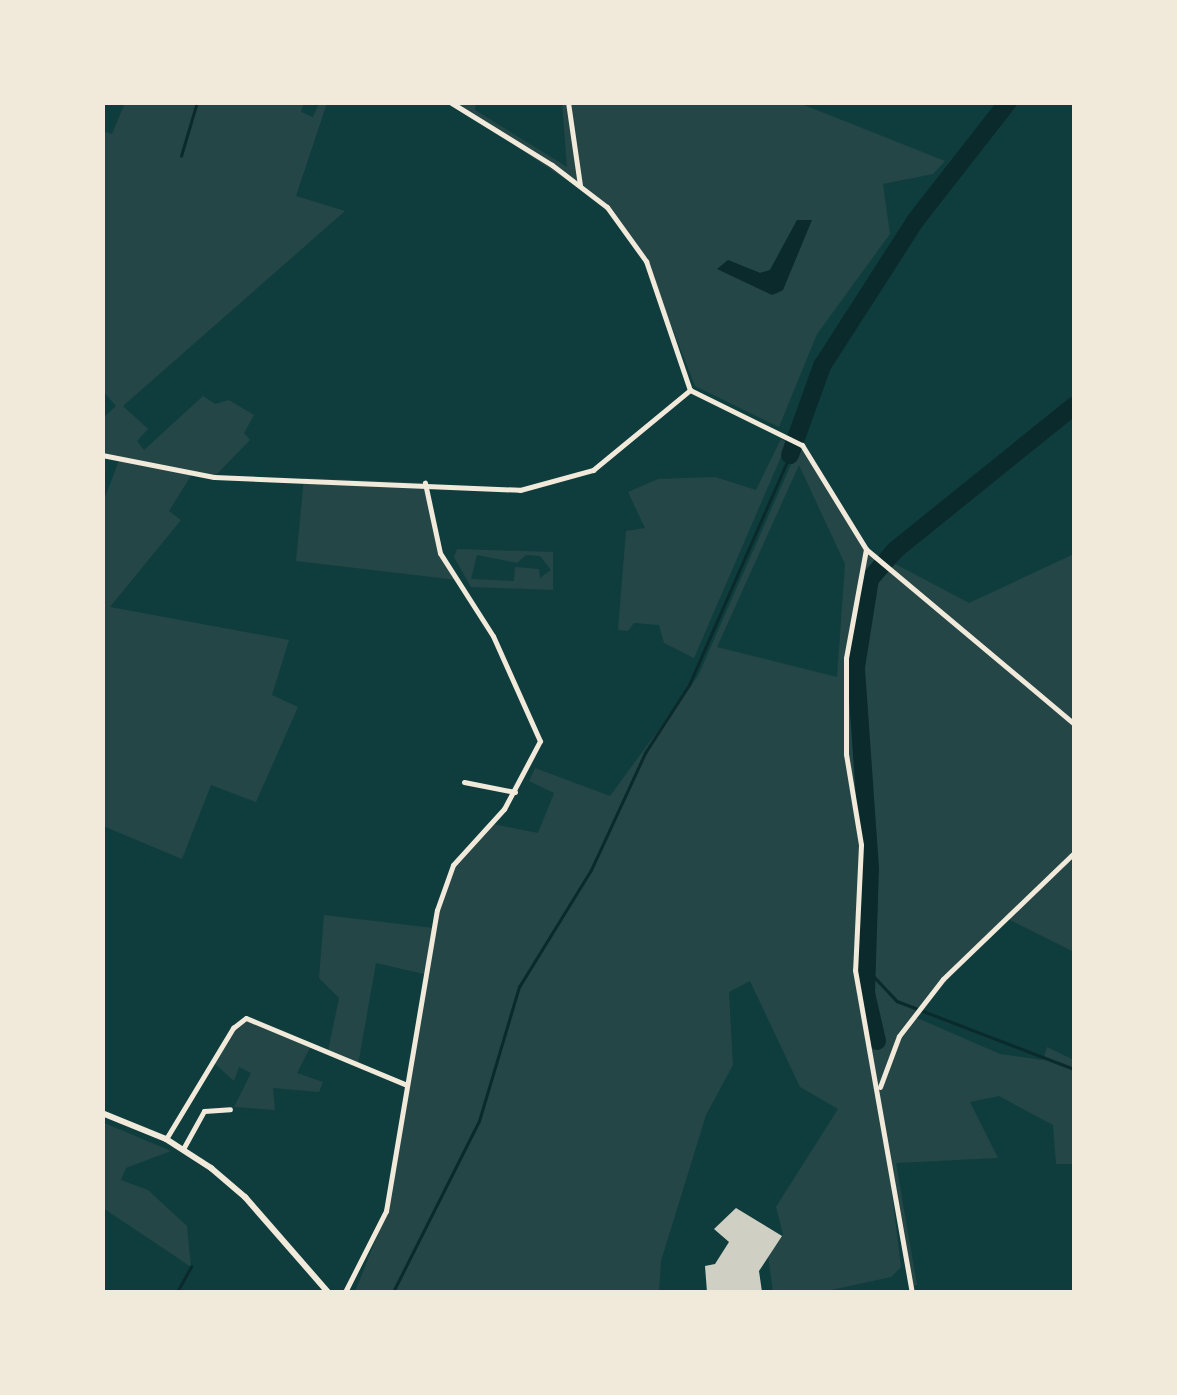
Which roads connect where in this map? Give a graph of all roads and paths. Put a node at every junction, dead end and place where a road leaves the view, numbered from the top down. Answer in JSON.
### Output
{"nodes":[{"id":1,"x":450,"y":102,"type":"edge"},
{"id":2,"x":568,"y":102,"type":"edge"},
{"id":3,"x":580,"y":184,"type":"junction"},
{"id":4,"x":690,"y":390,"type":"junction"},
{"id":5,"x":102,"y":454,"type":"edge"},
{"id":6,"x":425,"y":483,"type":"junction"},
{"id":7,"x":866,"y":548,"type":"junction"},
{"id":8,"x":1074,"y":724,"type":"edge"},
{"id":9,"x":464,"y":782,"type":"dead end"},
{"id":10,"x":515,"y":792,"type":"junction"},
{"id":11,"x":1074,"y":853,"type":"edge"},
{"id":12,"x":407,"y":1085,"type":"junction"},
{"id":13,"x":879,"y":1090,"type":"junction"},
{"id":14,"x":230,"y":1109,"type":"dead end"},
{"id":15,"x":102,"y":1113,"type":"edge"},
{"id":16,"x":166,"y":1139,"type":"junction"},
{"id":17,"x":182,"y":1148,"type":"junction"},
{"id":18,"x":328,"y":1292,"type":"edge"},
{"id":19,"x":345,"y":1292,"type":"edge"},
{"id":20,"x":912,"y":1292,"type":"edge"}],
"edges":[{"from":1,"to":3,"type":"street"},
{"from":2,"to":3,"type":"street"},
{"from":3,"to":4,"type":"street"},
{"from":4,"to":6,"type":"street"},
{"from":4,"to":7,"type":"street"},
{"from":5,"to":6,"type":"street"},
{"from":6,"to":10,"type":"street"},
{"from":7,"to":8,"type":"street"},
{"from":7,"to":13,"type":"street"},
{"from":9,"to":10,"type":"street"},
{"from":10,"to":12,"type":"street"},
{"from":11,"to":13,"type":"street"},
{"from":12,"to":16,"type":"street"},
{"from":12,"to":19,"type":"street"},
{"from":13,"to":20,"type":"street"},
{"from":14,"to":17,"type":"street"},
{"from":15,"to":16,"type":"street"},
{"from":16,"to":17,"type":"street"},
{"from":17,"to":18,"type":"street"}]}
